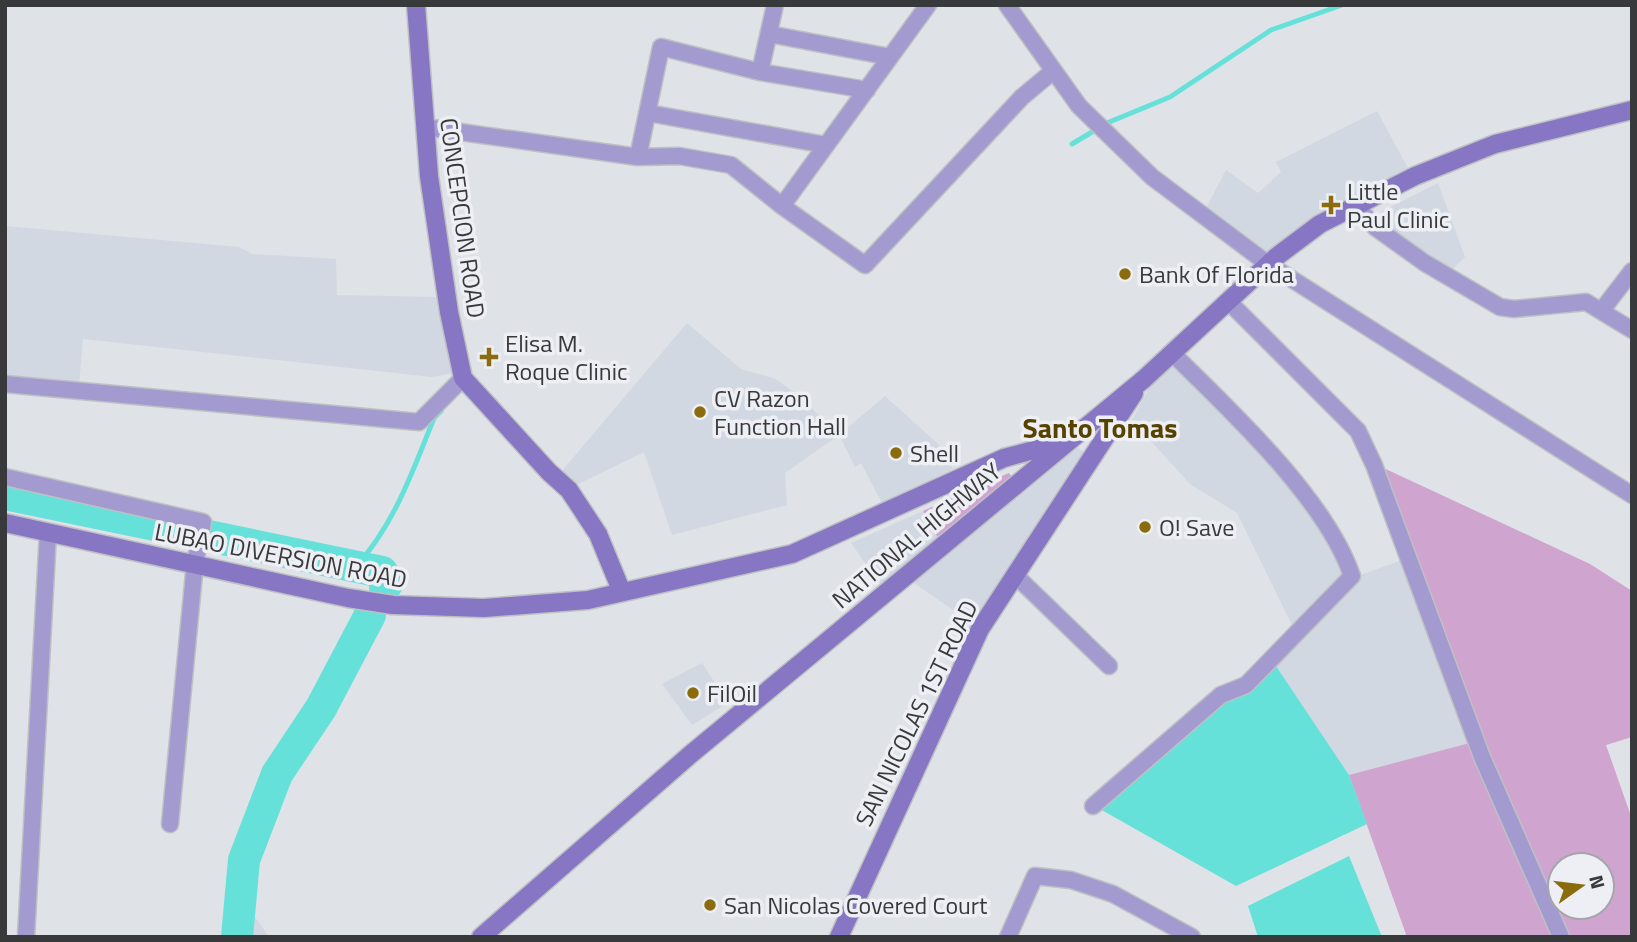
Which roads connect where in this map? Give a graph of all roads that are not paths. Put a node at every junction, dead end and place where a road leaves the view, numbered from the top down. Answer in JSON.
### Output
{"nodes":[{"id":1,"x":416,"y":5,"type":"edge"},
{"id":2,"x":775,"y":5,"type":"edge"},
{"id":3,"x":928,"y":5,"type":"edge"},
{"id":4,"x":1007,"y":5,"type":"edge"},
{"id":5,"x":769,"y":34,"type":"junction"},
{"id":6,"x":890,"y":57,"type":"junction"},
{"id":7,"x":760,"y":72,"type":"junction"},
{"id":8,"x":1052,"y":72,"type":"junction"},
{"id":9,"x":867,"y":90,"type":"junction"},
{"id":10,"x":1632,"y":110,"type":"edge"},
{"id":11,"x":648,"y":113,"type":"junction"},
{"id":12,"x":425,"y":127,"type":"junction"},
{"id":13,"x":826,"y":145,"type":"junction"},
{"id":14,"x":638,"y":157,"type":"junction"},
{"id":15,"x":1354,"y":204,"type":"junction"},
{"id":16,"x":782,"y":206,"type":"junction"},
{"id":17,"x":1268,"y":264,"type":"junction"},
{"id":18,"x":1632,"y":271,"type":"edge"},
{"id":19,"x":1228,"y":301,"type":"junction"},
{"id":20,"x":1602,"y":310,"type":"junction"},
{"id":21,"x":1632,"y":330,"type":"edge"},
{"id":22,"x":1172,"y":352,"type":"junction"},
{"id":23,"x":463,"y":378,"type":"junction"},
{"id":24,"x":1144,"y":379,"type":"junction"},
{"id":25,"x":5,"y":384,"type":"edge"},
{"id":26,"x":1068,"y":441,"type":"junction"},
{"id":27,"x":5,"y":477,"type":"edge"},
{"id":28,"x":1632,"y":495,"type":"edge"},
{"id":29,"x":5,"y":523,"type":"edge"},
{"id":30,"x":48,"y":533,"type":"junction"},
{"id":31,"x":195,"y":559,"type":"junction"},
{"id":32,"x":1015,"y":575,"type":"junction"},
{"id":33,"x":621,"y":590,"type":"junction"},
{"id":34,"x":1109,"y":666,"type":"dead end"},
{"id":35,"x":1093,"y":806,"type":"dead end"},
{"id":36,"x":170,"y":824,"type":"dead end"},
{"id":37,"x":26,"y":937,"type":"edge"},
{"id":38,"x":481,"y":937,"type":"edge"},
{"id":39,"x":839,"y":937,"type":"edge"},
{"id":40,"x":1008,"y":937,"type":"edge"},
{"id":41,"x":1192,"y":937,"type":"edge"},
{"id":42,"x":1561,"y":937,"type":"edge"}],
"edges":[{"from":1,"to":12,"type":"main road","name":"CONCEPCION ROAD"},
{"from":2,"to":5,"type":"street"},
{"from":3,"to":6,"type":"street"},
{"from":4,"to":8,"type":"street"},
{"from":5,"to":6,"type":"street"},
{"from":5,"to":7,"type":"street"},
{"from":6,"to":9,"type":"street"},
{"from":7,"to":9,"type":"street"},
{"from":7,"to":11,"type":"street"},
{"from":8,"to":16,"type":"street"},
{"from":8,"to":17,"type":"street"},
{"from":9,"to":13,"type":"street"},
{"from":10,"to":15,"type":"main road","name":"NATIONAL HIGHWAY"},
{"from":11,"to":13,"type":"street"},
{"from":11,"to":14,"type":"street"},
{"from":12,"to":14,"type":"street"},
{"from":12,"to":23,"type":"main road","name":"CONCEPCION ROAD"},
{"from":13,"to":16,"type":"street"},
{"from":14,"to":16,"type":"street"},
{"from":15,"to":17,"type":"main road","name":"NATIONAL HIGHWAY"},
{"from":15,"to":20,"type":"street"},
{"from":17,"to":19,"type":"main road","name":"NATIONAL HIGHWAY"},
{"from":17,"to":28,"type":"street"},
{"from":18,"to":20,"type":"street"},
{"from":19,"to":22,"type":"main road","name":"NATIONAL HIGHWAY"},
{"from":19,"to":42,"type":"street"},
{"from":20,"to":21,"type":"street"},
{"from":22,"to":24,"type":"main road","name":"NATIONAL HIGHWAY"},
{"from":22,"to":35,"type":"street"},
{"from":23,"to":25,"type":"street"},
{"from":23,"to":33,"type":"main road"},
{"from":24,"to":26,"type":"main road","name":"NATIONAL HIGHWAY"},
{"from":24,"to":32,"type":"main road","name":"SAN NICOLAS 1ST ROAD"},
{"from":26,"to":33,"type":"main road","name":"LUBAO DIVERSION ROAD"},
{"from":26,"to":38,"type":"main road","name":"NATIONAL HIGHWAY"},
{"from":27,"to":31,"type":"street"},
{"from":29,"to":30,"type":"main road","name":"LUBAO DIVERSION ROAD"},
{"from":30,"to":31,"type":"main road","name":"LUBAO DIVERSION ROAD"},
{"from":30,"to":37,"type":"street"},
{"from":31,"to":33,"type":"main road","name":"LUBAO DIVERSION ROAD"},
{"from":31,"to":36,"type":"street"},
{"from":32,"to":34,"type":"street"},
{"from":32,"to":39,"type":"main road","name":"SAN NICOLAS 1ST ROAD"},
{"from":40,"to":41,"type":"street"}]}
